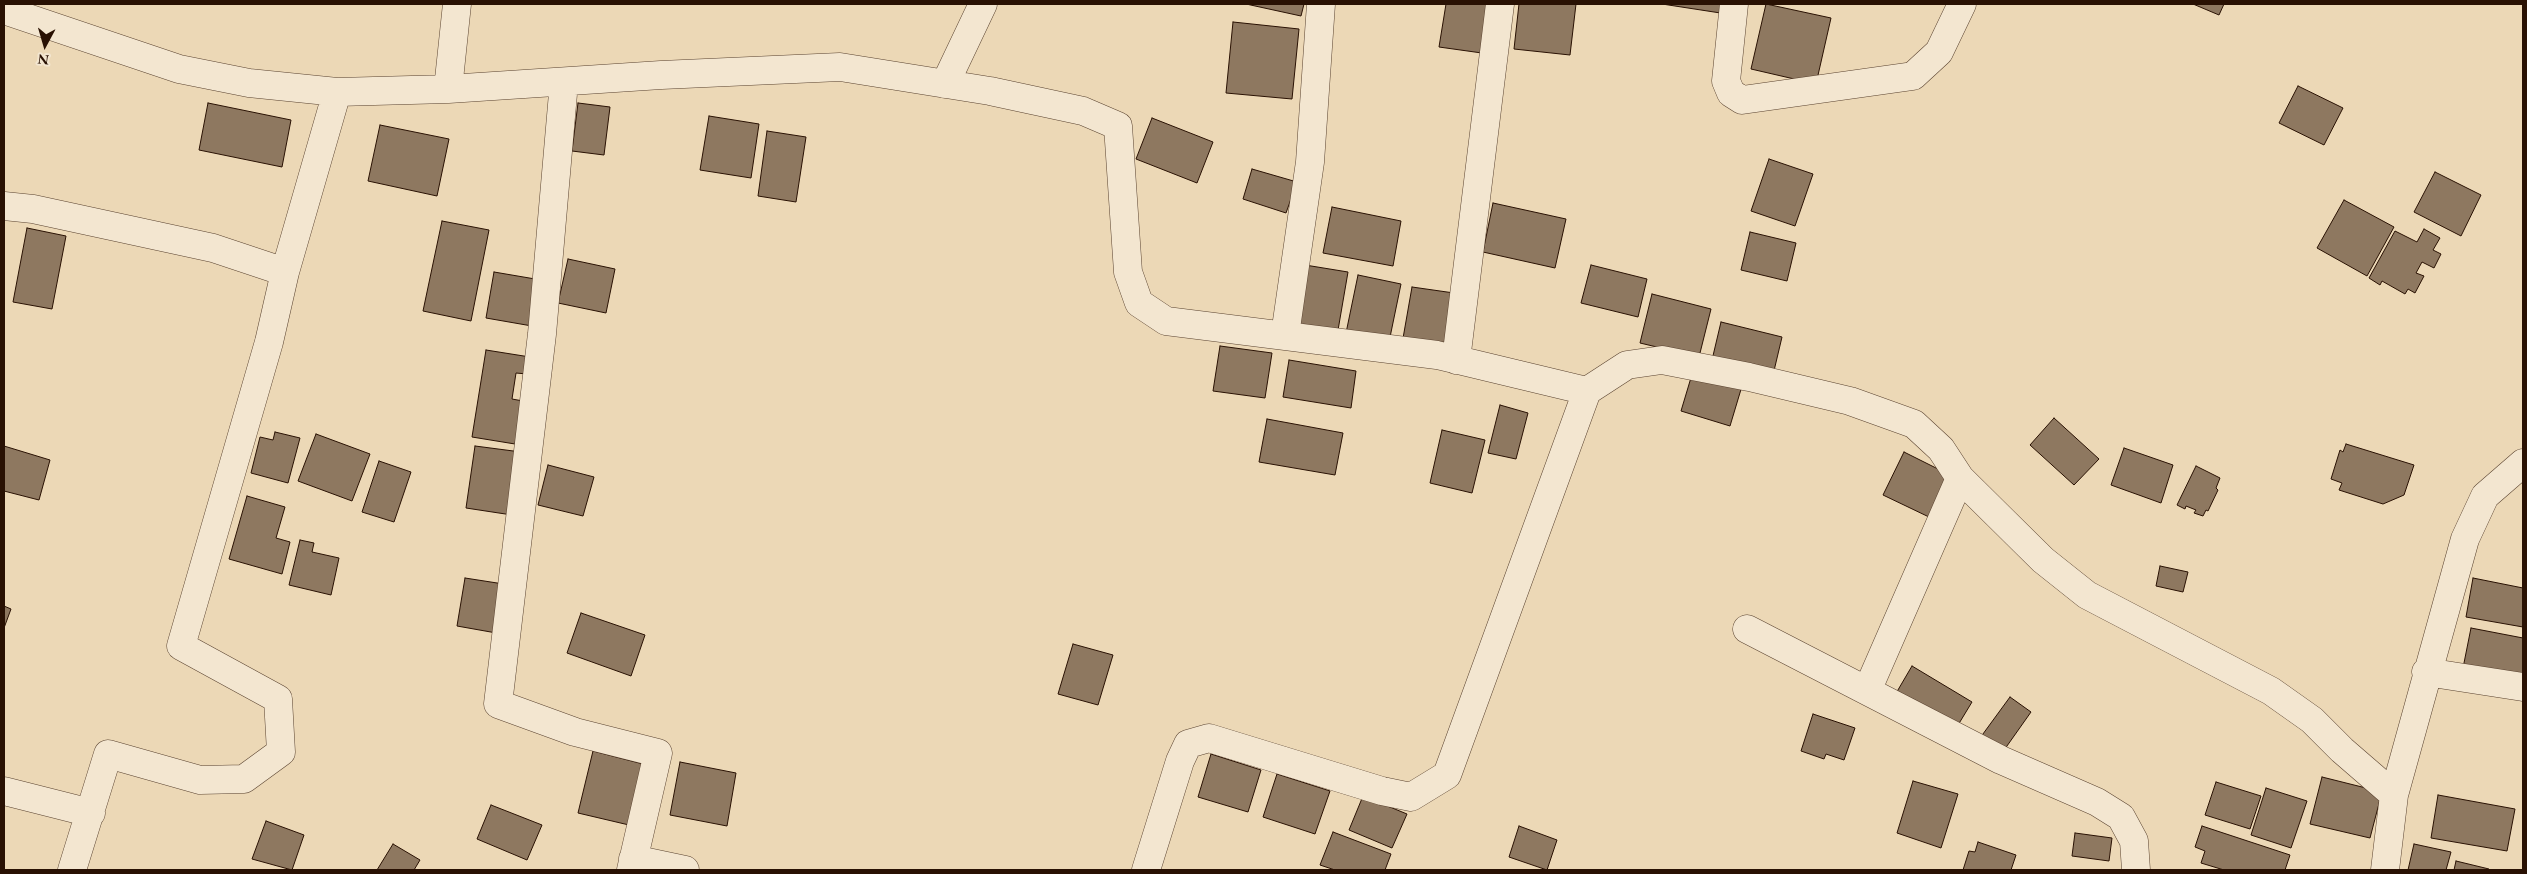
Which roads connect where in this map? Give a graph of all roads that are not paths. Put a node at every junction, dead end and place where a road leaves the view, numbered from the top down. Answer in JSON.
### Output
{"nodes":[{"id":1,"x":457,"y":4,"type":"edge"},
{"id":2,"x":984,"y":4,"type":"edge"},
{"id":3,"x":1321,"y":4,"type":"edge"},
{"id":4,"x":1500,"y":4,"type":"edge"},
{"id":5,"x":1734,"y":4,"type":"edge"},
{"id":6,"x":1962,"y":4,"type":"edge"},
{"id":7,"x":4,"y":10,"type":"edge"},
{"id":8,"x":564,"y":82,"type":"junction"},
{"id":9,"x":944,"y":84,"type":"junction"},
{"id":10,"x":448,"y":89,"type":"junction"},
{"id":11,"x":337,"y":92,"type":"junction"},
{"id":12,"x":4,"y":206,"type":"edge"},
{"id":13,"x":285,"y":272,"type":"junction"},
{"id":14,"x":1285,"y":335,"type":"junction"},
{"id":15,"x":1456,"y":360,"type":"junction"},
{"id":16,"x":1587,"y":391,"type":"junction"},
{"id":17,"x":2523,"y":463,"type":"edge"},
{"id":18,"x":1960,"y":478,"type":"junction"},
{"id":19,"x":1747,"y":629,"type":"dead end"},
{"id":20,"x":2426,"y":672,"type":"junction"},
{"id":21,"x":2523,"y":687,"type":"edge"},
{"id":22,"x":1867,"y":690,"type":"junction"},
{"id":23,"x":4,"y":792,"type":"edge"},
{"id":24,"x":2394,"y":795,"type":"junction"},
{"id":25,"x":91,"y":813,"type":"junction"},
{"id":26,"x":632,"y":864,"type":"edge"},
{"id":27,"x":72,"y":870,"type":"edge"},
{"id":28,"x":685,"y":870,"type":"edge"},
{"id":29,"x":1146,"y":870,"type":"edge"},
{"id":30,"x":2136,"y":870,"type":"edge"},
{"id":31,"x":2385,"y":870,"type":"edge"}],
"edges":[{"from":1,"to":10,"type":"street"},
{"from":2,"to":9,"type":"street"},
{"from":3,"to":14,"type":"street"},
{"from":4,"to":15,"type":"street"},
{"from":5,"to":6,"type":"street"},
{"from":7,"to":11,"type":"street"},
{"from":8,"to":9,"type":"street"},
{"from":8,"to":10,"type":"street"},
{"from":8,"to":26,"type":"street"},
{"from":9,"to":14,"type":"street"},
{"from":10,"to":11,"type":"street"},
{"from":11,"to":13,"type":"street"},
{"from":12,"to":13,"type":"street"},
{"from":13,"to":25,"type":"street"},
{"from":14,"to":15,"type":"street"},
{"from":15,"to":16,"type":"street"},
{"from":16,"to":18,"type":"street"},
{"from":16,"to":29,"type":"street"},
{"from":17,"to":20,"type":"street"},
{"from":18,"to":22,"type":"street"},
{"from":18,"to":24,"type":"street"},
{"from":19,"to":22,"type":"street"},
{"from":20,"to":21,"type":"street"},
{"from":20,"to":24,"type":"street"},
{"from":22,"to":30,"type":"street"},
{"from":23,"to":25,"type":"street"},
{"from":24,"to":31,"type":"street"},
{"from":25,"to":27,"type":"street"},
{"from":26,"to":28,"type":"street"}]}
